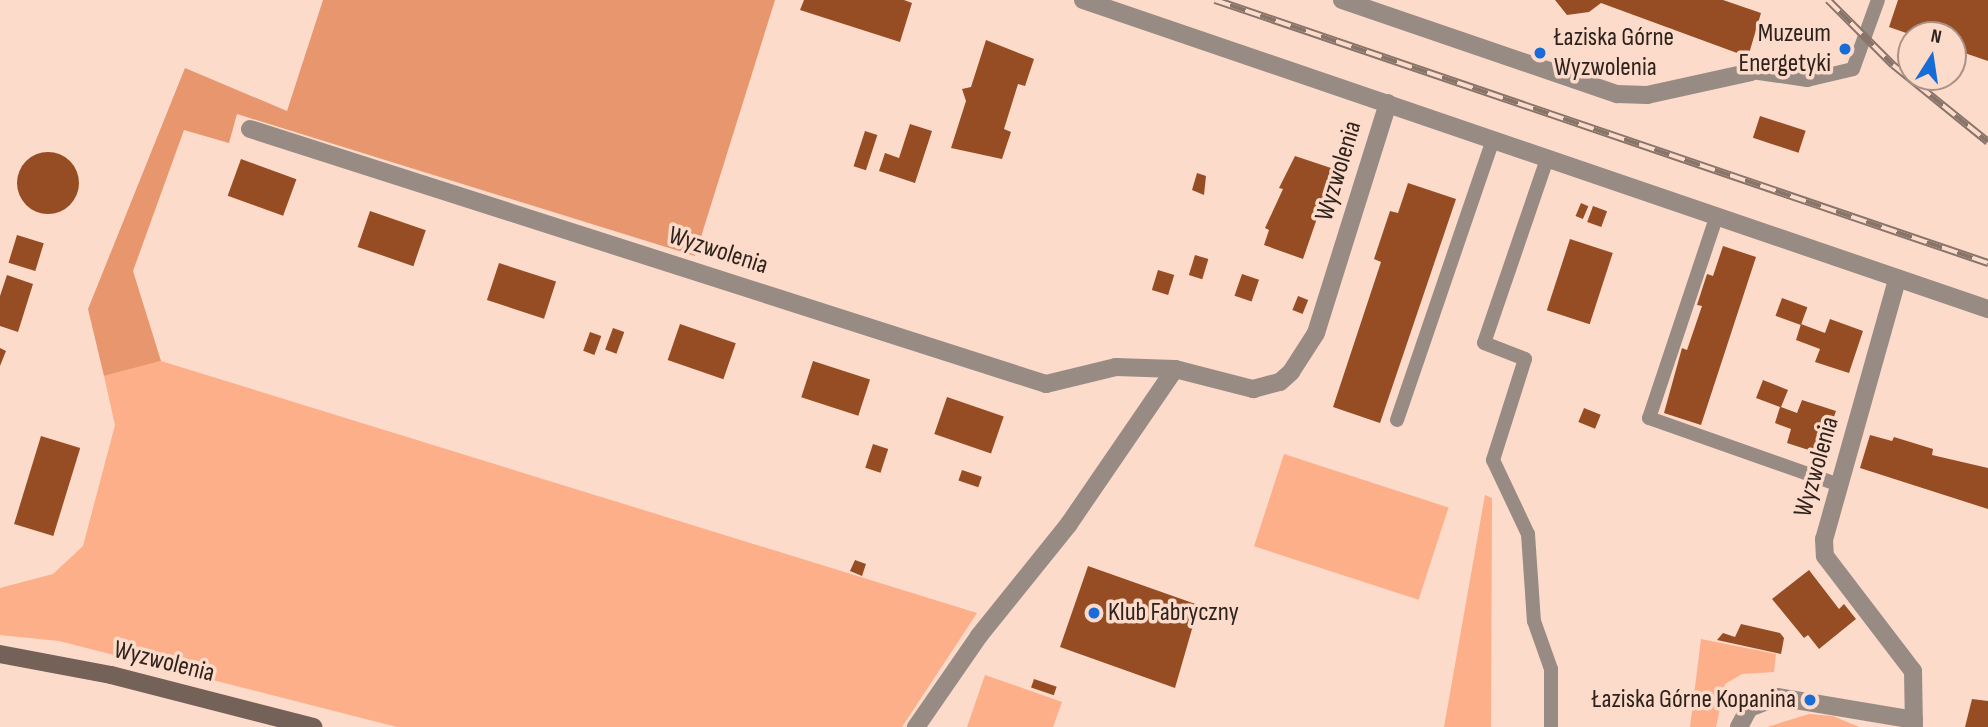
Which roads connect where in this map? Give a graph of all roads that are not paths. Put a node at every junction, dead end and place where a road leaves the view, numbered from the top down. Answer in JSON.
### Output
{"nodes":[{"id":1,"x":1083,"y":0,"type":"edge"},
{"id":2,"x":1342,"y":0,"type":"edge"},
{"id":3,"x":1878,"y":0,"type":"edge"},
{"id":4,"x":1752,"y":72,"type":"joint"},
{"id":5,"x":1388,"y":103,"type":"junction"},
{"id":6,"x":250,"y":129,"type":"dead end"},
{"id":7,"x":1493,"y":140,"type":"junction"},
{"id":8,"x":1547,"y":159,"type":"junction"},
{"id":9,"x":1716,"y":218,"type":"junction"},
{"id":10,"x":1897,"y":280,"type":"junction"},
{"id":11,"x":1988,"y":309,"type":"edge"},
{"id":12,"x":1175,"y":369,"type":"junction"},
{"id":13,"x":1397,"y":420,"type":"dead end"},
{"id":14,"x":1839,"y":485,"type":"junction"},
{"id":15,"x":0,"y":654,"type":"edge"},
{"id":16,"x":1914,"y":724,"type":"edge"},
{"id":17,"x":313,"y":727,"type":"edge"},
{"id":18,"x":916,"y":727,"type":"edge"},
{"id":19,"x":1551,"y":727,"type":"edge"},
{"id":20,"x":1739,"y":727,"type":"edge"}],
"edges":[{"from":1,"to":5,"type":"street","name":"Wyzwolenia"},
{"from":2,"to":4,"type":"street"},
{"from":3,"to":4,"type":"lane"},
{"from":5,"to":7,"type":"street","name":"Wyzwolenia"},
{"from":5,"to":12,"type":"street","name":"Wyzwolenia"},
{"from":6,"to":12,"type":"street","name":"Wyzwolenia"},
{"from":7,"to":8,"type":"street","name":"Wyzwolenia"},
{"from":7,"to":13,"type":"lane"},
{"from":8,"to":9,"type":"street","name":"Wyzwolenia"},
{"from":8,"to":19,"type":"lane"},
{"from":9,"to":10,"type":"street","name":"Wyzwolenia"},
{"from":9,"to":14,"type":"lane"},
{"from":10,"to":11,"type":"street","name":"Wyzwolenia"},
{"from":10,"to":14,"type":"street","name":"Wyzwolenia"},
{"from":12,"to":18,"type":"street"},
{"from":14,"to":16,"type":"street","name":"Wyzwolenia"},
{"from":15,"to":17,"type":"street","name":"Wyzwolenia"},
{"from":16,"to":20,"type":"street"}]}
